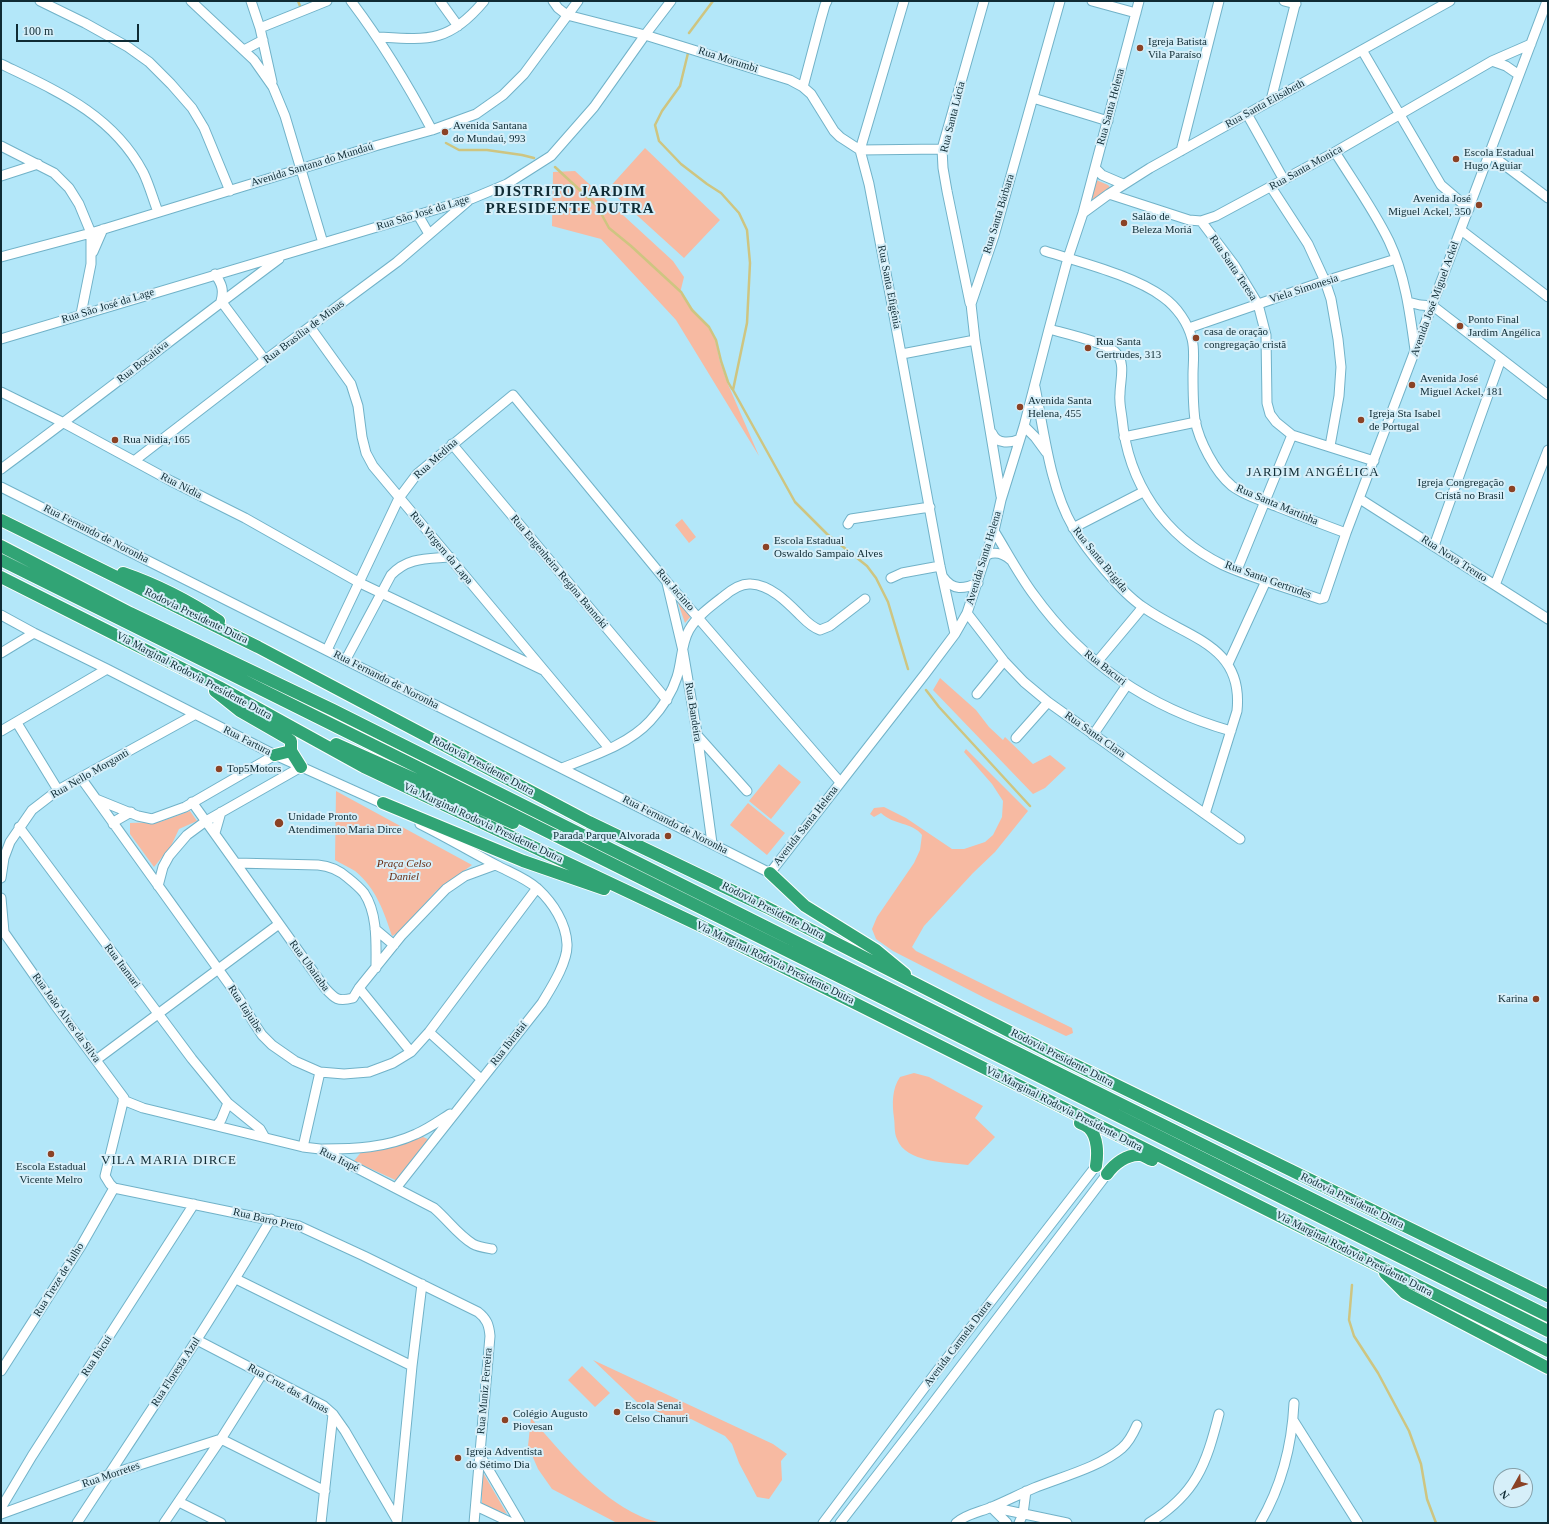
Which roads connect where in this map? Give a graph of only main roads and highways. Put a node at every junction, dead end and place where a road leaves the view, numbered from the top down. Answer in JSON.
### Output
{"nodes":[{"id":1,"x":1,"y":520,"type":"edge"},
{"id":2,"x":1,"y":546,"type":"edge"},
{"id":3,"x":1,"y":560,"type":"edge"},
{"id":4,"x":1,"y":577,"type":"edge"},
{"id":5,"x":196,"y":675,"type":"junction"},
{"id":6,"x":306,"y":736,"type":"junction"},
{"id":7,"x":291,"y":751,"type":"junction"},
{"id":8,"x":275,"y":755,"type":"road end"},
{"id":9,"x":301,"y":767,"type":"road end"},
{"id":10,"x":383,"y":803,"type":"road end"},
{"id":11,"x":537,"y":826,"type":"junction"},
{"id":12,"x":770,"y":872,"type":"road end"},
{"id":13,"x":703,"y":927,"type":"junction"},
{"id":14,"x":918,"y":985,"type":"junction"},
{"id":15,"x":1018,"y":1086,"type":"junction"},
{"id":16,"x":1096,"y":1166,"type":"road end"},
{"id":17,"x":1107,"y":1174,"type":"road end"},
{"id":18,"x":1223,"y":1189,"type":"junction"},
{"id":19,"x":1379,"y":1267,"type":"junction"},
{"id":20,"x":1545,"y":1294,"type":"edge"},
{"id":21,"x":1548,"y":1316,"type":"edge"},
{"id":22,"x":1548,"y":1331,"type":"edge"},
{"id":23,"x":1548,"y":1351,"type":"edge"},
{"id":24,"x":1548,"y":1368,"type":"edge"}],
"edges":[{"from":1,"to":14,"type":"highway","name":"Rodovia Presidente Dutra"},
{"from":2,"to":21,"type":"highway","name":"Rodovia Presidente Dutra"},
{"from":3,"to":11,"type":"highway"},
{"from":4,"to":5,"type":"highway","name":"Via Marginal Rodovia Presidente Dutra"},
{"from":5,"to":6,"type":"highway","name":"Via Marginal Rodovia Presidente Dutra"},
{"from":5,"to":7,"type":"highway"},
{"from":6,"to":11,"type":"highway"},
{"from":6,"to":13,"type":"highway","name":"Via Marginal Rodovia Presidente Dutra"},
{"from":7,"to":8,"type":"highway"},
{"from":7,"to":9,"type":"highway"},
{"from":10,"to":13,"type":"highway"},
{"from":11,"to":22,"type":"highway"},
{"from":12,"to":14,"type":"highway"},
{"from":13,"to":15,"type":"highway","name":"Via Marginal Rodovia Presidente Dutra"},
{"from":14,"to":20,"type":"highway","name":"Rodovia Presidente Dutra"},
{"from":15,"to":16,"type":"highway"},
{"from":15,"to":18,"type":"highway","name":"Via Marginal Rodovia Presidente Dutra"},
{"from":17,"to":18,"type":"highway"},
{"from":18,"to":19,"type":"highway","name":"Via Marginal Rodovia Presidente Dutra"},
{"from":19,"to":23,"type":"highway","name":"Via Marginal Rodovia Presidente Dutra"},
{"from":19,"to":24,"type":"highway"}]}
